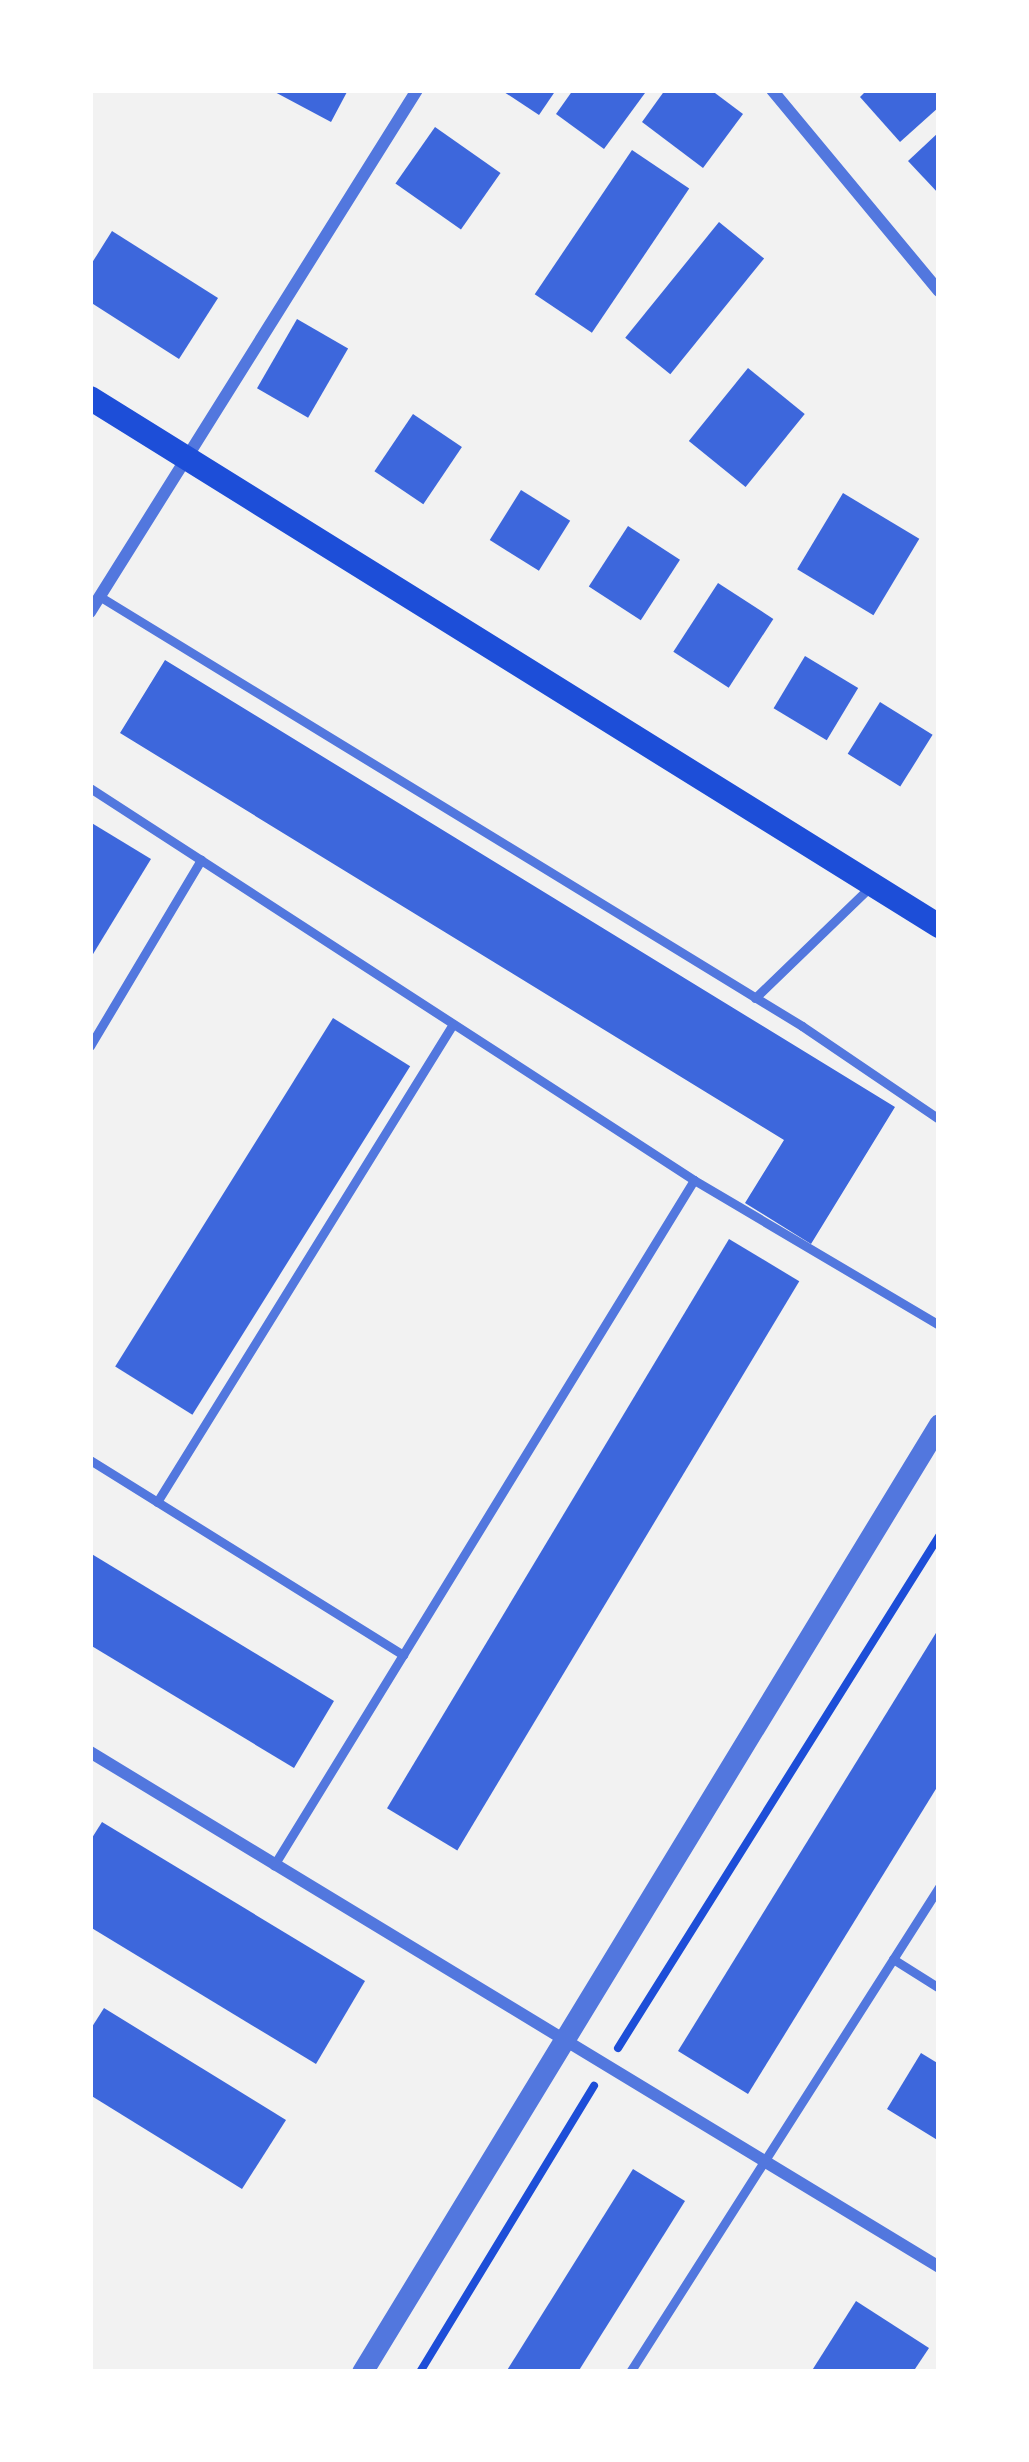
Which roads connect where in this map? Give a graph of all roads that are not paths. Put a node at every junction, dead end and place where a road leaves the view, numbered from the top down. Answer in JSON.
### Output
{"nodes":[{"id":1,"x":417,"y":90,"type":"edge"},
{"id":2,"x":772,"y":90,"type":"edge"},
{"id":3,"x":939,"y":291,"type":"edge"},
{"id":4,"x":90,"y":398,"type":"edge"},
{"id":5,"x":184,"y":455,"type":"junction"},
{"id":6,"x":99,"y":596,"type":"junction"},
{"id":7,"x":90,"y":612,"type":"edge"},
{"id":8,"x":90,"y":788,"type":"edge"},
{"id":9,"x":201,"y":860,"type":"junction"},
{"id":10,"x":872,"y":884,"type":"junction"},
{"id":11,"x":939,"y":926,"type":"edge"},
{"id":12,"x":754,"y":998,"type":"junction"},
{"id":13,"x":453,"y":1024,"type":"junction"},
{"id":14,"x":90,"y":1046,"type":"edge"},
{"id":15,"x":939,"y":1120,"type":"edge"},
{"id":16,"x":694,"y":1180,"type":"junction"},
{"id":17,"x":939,"y":1325,"type":"edge"},
{"id":18,"x":939,"y":1424,"type":"edge"},
{"id":19,"x":90,"y":1460,"type":"edge"},
{"id":20,"x":157,"y":1502,"type":"junction"},
{"id":21,"x":403,"y":1655,"type":"junction"},
{"id":22,"x":90,"y":1752,"type":"edge"},
{"id":23,"x":274,"y":1865,"type":"junction"},
{"id":24,"x":939,"y":1887,"type":"edge"},
{"id":25,"x":893,"y":1960,"type":"junction"},
{"id":26,"x":939,"y":1988,"type":"edge"},
{"id":27,"x":567,"y":2038,"type":"junction"},
{"id":28,"x":765,"y":2160,"type":"junction"},
{"id":29,"x":939,"y":2267,"type":"edge"},
{"id":30,"x":362,"y":2372,"type":"edge"},
{"id":31,"x":630,"y":2372,"type":"edge"}],
"edges":[{"from":1,"to":5,"type":"street"},
{"from":2,"to":3,"type":"street"},
{"from":4,"to":5,"type":"main road"},
{"from":5,"to":6,"type":"street"},
{"from":5,"to":10,"type":"main road"},
{"from":6,"to":7,"type":"street"},
{"from":6,"to":12,"type":"lane"},
{"from":8,"to":9,"type":"lane"},
{"from":9,"to":13,"type":"lane"},
{"from":9,"to":14,"type":"lane"},
{"from":10,"to":11,"type":"main road"},
{"from":10,"to":12,"type":"lane"},
{"from":12,"to":15,"type":"lane"},
{"from":13,"to":16,"type":"lane"},
{"from":13,"to":20,"type":"lane"},
{"from":16,"to":17,"type":"lane"},
{"from":16,"to":21,"type":"lane"},
{"from":18,"to":27,"type":"street"},
{"from":19,"to":20,"type":"lane"},
{"from":20,"to":21,"type":"lane"},
{"from":21,"to":23,"type":"lane"},
{"from":22,"to":23,"type":"street"},
{"from":23,"to":27,"type":"street"},
{"from":24,"to":25,"type":"lane"},
{"from":25,"to":26,"type":"lane"},
{"from":25,"to":28,"type":"lane"},
{"from":27,"to":28,"type":"street"},
{"from":27,"to":30,"type":"street"},
{"from":28,"to":29,"type":"street"},
{"from":28,"to":31,"type":"lane"}]}
